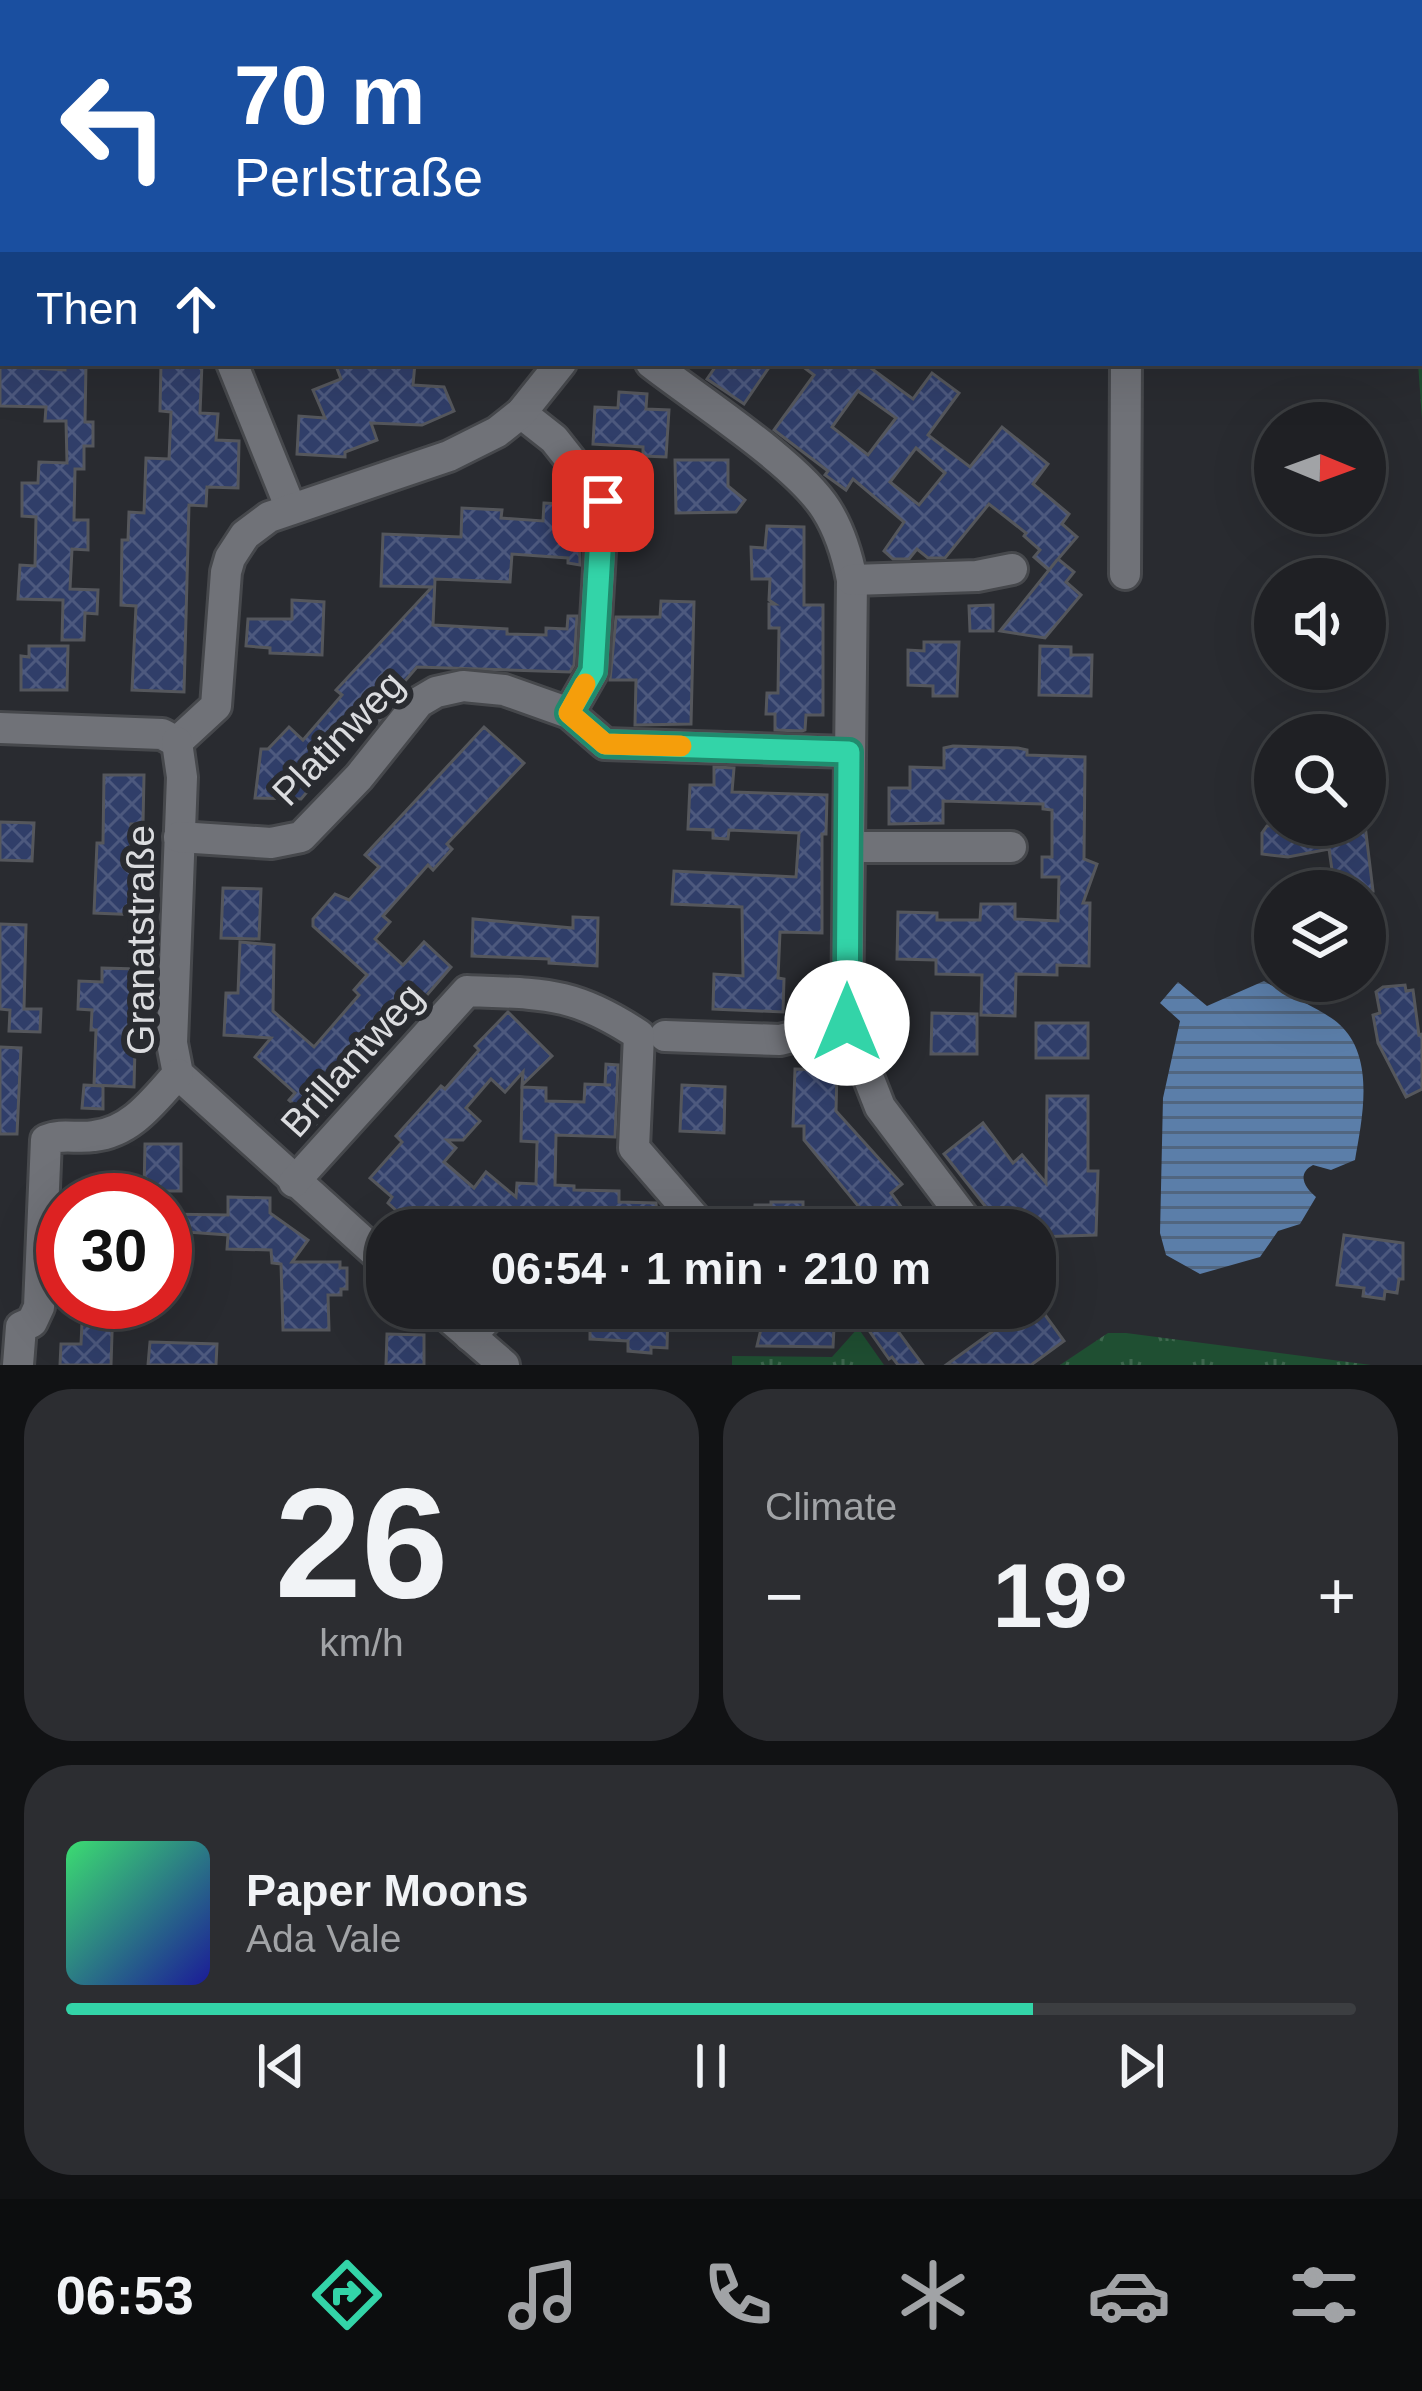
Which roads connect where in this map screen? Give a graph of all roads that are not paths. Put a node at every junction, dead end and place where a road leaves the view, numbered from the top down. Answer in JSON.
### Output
{"nodes":[{"id":1,"x":233,"y":366,"type":"edge"},
{"id":2,"x":559,"y":366,"type":"edge"},
{"id":3,"x":655,"y":366,"type":"edge"},
{"id":4,"x":1126,"y":366,"type":"edge"},
{"id":5,"x":521,"y":412,"type":"junction"},
{"id":6,"x":291,"y":509,"type":"junction"},
{"id":7,"x":1012,"y":569,"type":"dead end"},
{"id":8,"x":1125,"y":574,"type":"dead end"},
{"id":9,"x":852,"y":580,"type":"junction"},
{"id":10,"x":569,"y":713,"type":"junction"},
{"id":11,"x":0,"y":728,"type":"edge"},
{"id":12,"x":177,"y":742,"type":"junction"},
{"id":13,"x":849,"y":752,"type":"junction"},
{"id":14,"x":178,"y":837,"type":"junction"},
{"id":15,"x":849,"y":847,"type":"junction"},
{"id":16,"x":1011,"y":847,"type":"dead end"},
{"id":17,"x":847,"y":1023,"type":"junction"},
{"id":18,"x":665,"y":1036,"type":"dead end"},
{"id":19,"x":178,"y":1074,"type":"junction"},
{"id":20,"x":294,"y":1182,"type":"junction"},
{"id":21,"x":687,"y":1209,"type":"edge"},
{"id":22,"x":957,"y":1209,"type":"edge"},
{"id":23,"x":366,"y":1245,"type":"edge"},
{"id":24,"x":462,"y":1329,"type":"edge"},
{"id":25,"x":477,"y":1329,"type":"edge"},
{"id":26,"x":470,"y":1336,"type":"junction"},
{"id":27,"x":18,"y":1365,"type":"edge"},
{"id":28,"x":504,"y":1365,"type":"edge"}],
"edges":[{"from":1,"to":6,"type":"street"},
{"from":2,"to":5,"type":"street"},
{"from":3,"to":9,"type":"street"},
{"from":4,"to":8,"type":"street"},
{"from":5,"to":6,"type":"street"},
{"from":5,"to":10,"type":"street"},
{"from":6,"to":12,"type":"street"},
{"from":7,"to":9,"type":"street"},
{"from":9,"to":13,"type":"street"},
{"from":10,"to":13,"type":"street","name":"Platinweg"},
{"from":10,"to":14,"type":"street","name":"Platinweg"},
{"from":11,"to":12,"type":"street"},
{"from":12,"to":14,"type":"street","name":"Granatstraße"},
{"from":13,"to":15,"type":"street"},
{"from":14,"to":19,"type":"street","name":"Granatstraße"},
{"from":15,"to":16,"type":"street"},
{"from":15,"to":17,"type":"street"},
{"from":17,"to":18,"type":"street"},
{"from":17,"to":22,"type":"street"},
{"from":19,"to":20,"type":"street","name":"Granatstraße"},
{"from":19,"to":27,"type":"street"},
{"from":20,"to":21,"type":"street","name":"Brillantweg"},
{"from":20,"to":23,"type":"street","name":"Granatstraße"},
{"from":24,"to":26,"type":"street"},
{"from":25,"to":26,"type":"street"},
{"from":26,"to":28,"type":"street"}]}
